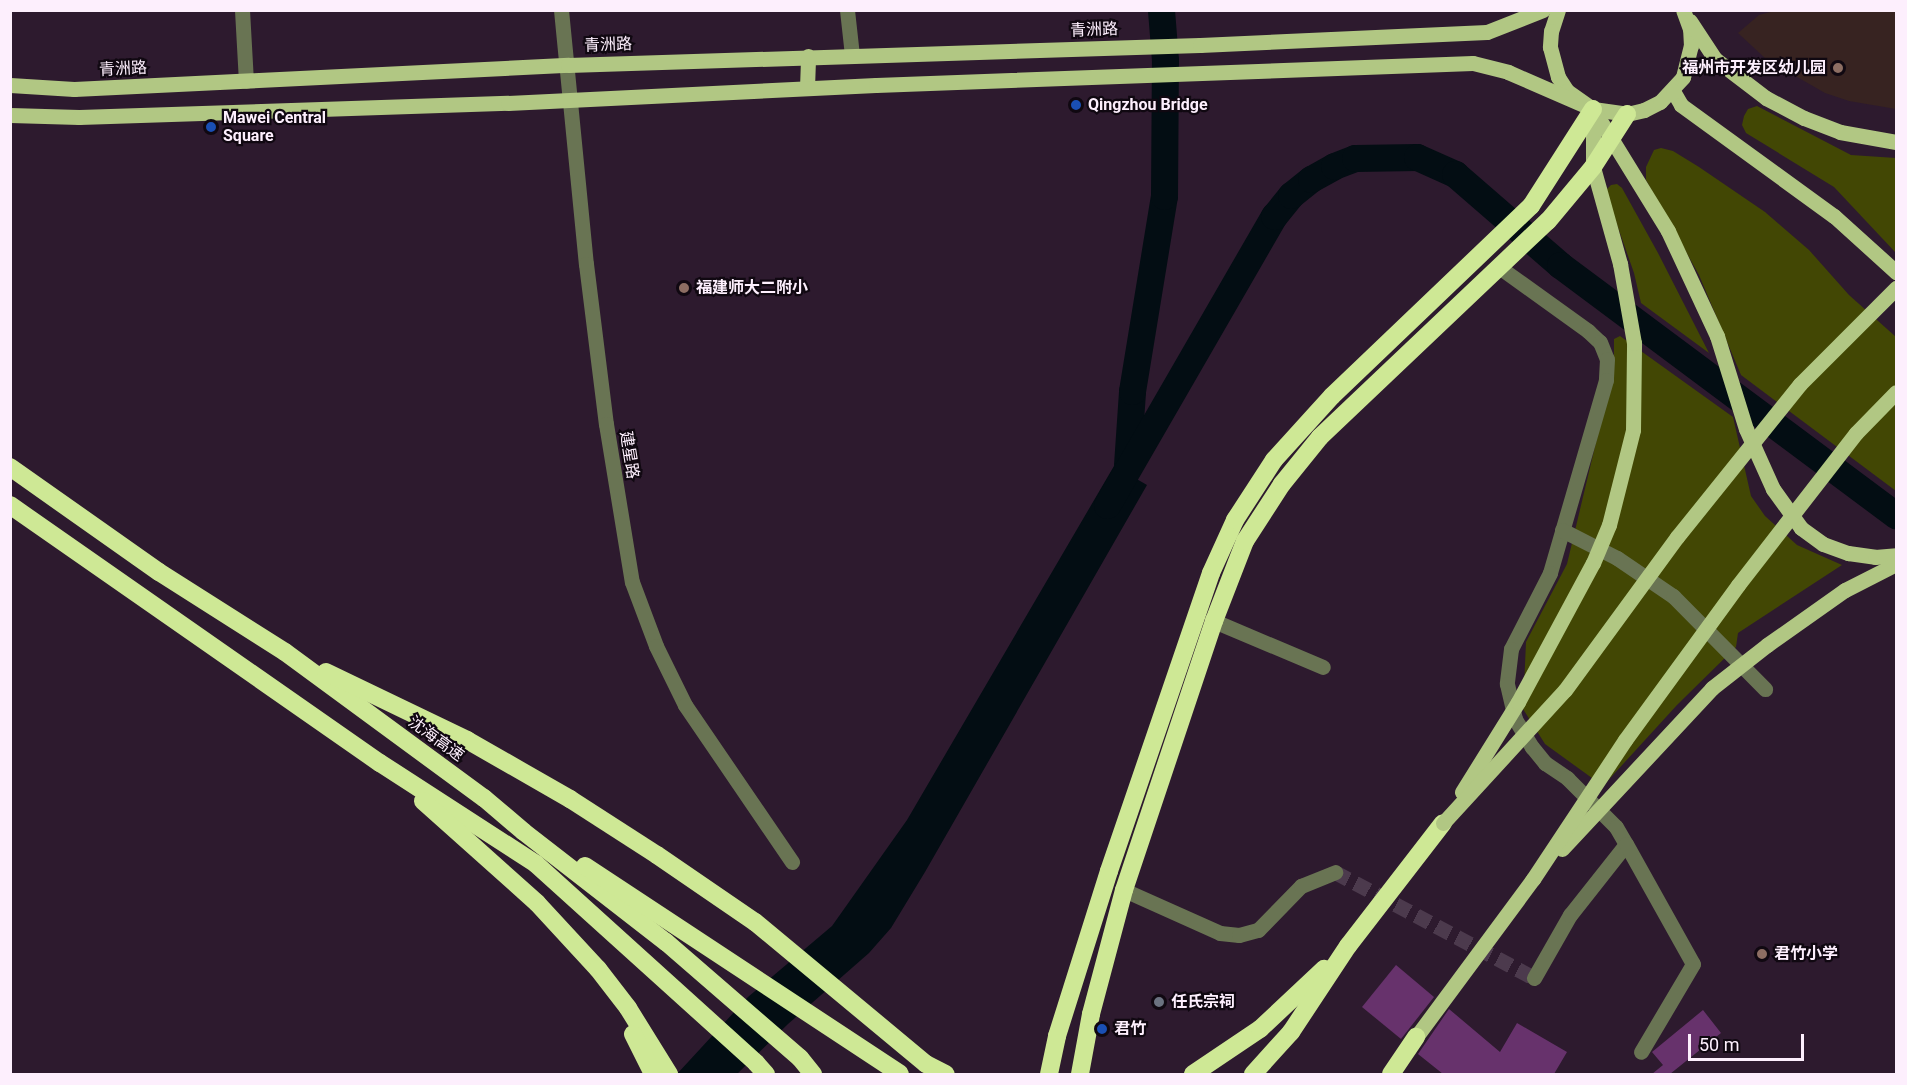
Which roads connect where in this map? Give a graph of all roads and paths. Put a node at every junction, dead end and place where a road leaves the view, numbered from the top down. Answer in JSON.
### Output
{"nodes":[{"id":1,"x":242,"y":10,"type":"edge"},
{"id":2,"x":561,"y":10,"type":"edge"},
{"id":3,"x":847,"y":10,"type":"edge"},
{"id":4,"x":1543,"y":10,"type":"edge"},
{"id":5,"x":1558,"y":10,"type":"edge"},
{"id":6,"x":1683,"y":10,"type":"edge"},
{"id":7,"x":852,"y":55,"type":"junction"},
{"id":8,"x":808,"y":56,"type":"junction"},
{"id":9,"x":568,"y":65,"type":"junction"},
{"id":10,"x":246,"y":81,"type":"junction"},
{"id":11,"x":10,"y":85,"type":"edge"},
{"id":12,"x":106,"y":88,"type":"junction"},
{"id":13,"x":807,"y":88,"type":"junction"},
{"id":14,"x":1673,"y":91,"type":"junction"},
{"id":15,"x":571,"y":98,"type":"junction"},
{"id":16,"x":1593,"y":109,"type":"junction"},
{"id":17,"x":1627,"y":114,"type":"junction"},
{"id":18,"x":10,"y":115,"type":"edge"},
{"id":19,"x":105,"y":116,"type":"junction"},
{"id":20,"x":1612,"y":140,"type":"junction"},
{"id":21,"x":1896,"y":142,"type":"edge"},
{"id":22,"x":1593,"y":167,"type":"junction"},
{"id":23,"x":1499,"y":267,"type":"junction"},
{"id":24,"x":1896,"y":272,"type":"edge"},
{"id":25,"x":1896,"y":288,"type":"edge"},
{"id":26,"x":1896,"y":392,"type":"edge"},
{"id":27,"x":10,"y":467,"type":"edge"},
{"id":28,"x":10,"y":505,"type":"edge"},
{"id":29,"x":1562,"y":530,"type":"junction"},
{"id":30,"x":1896,"y":555,"type":"edge"},
{"id":31,"x":1896,"y":564,"type":"edge"},
{"id":32,"x":1214,"y":621,"type":"junction"},
{"id":33,"x":285,"y":652,"type":"junction"},
{"id":34,"x":1323,"y":667,"type":"dead end"},
{"id":35,"x":1765,"y":689,"type":"dead end"},
{"id":36,"x":380,"y":763,"type":"junction"},
{"id":37,"x":484,"y":798,"type":"junction"},
{"id":38,"x":1443,"y":823,"type":"junction"},
{"id":39,"x":1626,"y":844,"type":"junction"},
{"id":40,"x":792,"y":862,"type":"dead end"},
{"id":41,"x":1335,"y":872,"type":"dead end"},
{"id":42,"x":1533,"y":879,"type":"junction"},
{"id":43,"x":1124,"y":890,"type":"junction"},
{"id":44,"x":1348,"y":946,"type":"junction"},
{"id":45,"x":598,"y":969,"type":"junction"},
{"id":46,"x":1534,"y":978,"type":"dead end"},
{"id":47,"x":1416,"y":1037,"type":"joint"},
{"id":48,"x":1641,"y":1052,"type":"dead end"},
{"id":49,"x":653,"y":1074,"type":"edge"},
{"id":50,"x":669,"y":1074,"type":"edge"},
{"id":51,"x":766,"y":1074,"type":"edge"},
{"id":52,"x":813,"y":1074,"type":"edge"},
{"id":53,"x":900,"y":1074,"type":"edge"},
{"id":54,"x":946,"y":1074,"type":"edge"},
{"id":55,"x":1049,"y":1074,"type":"edge"},
{"id":56,"x":1080,"y":1074,"type":"edge"},
{"id":57,"x":1193,"y":1074,"type":"edge"},
{"id":58,"x":1253,"y":1074,"type":"edge"},
{"id":59,"x":1391,"y":1074,"type":"edge"}],
"edges":[{"from":1,"to":10,"type":"street"},
{"from":2,"to":9,"type":"street","name":"建星路"},
{"from":3,"to":7,"type":"street"},
{"from":4,"to":7,"type":"main road","name":"青洲路"},
{"from":5,"to":16,"type":"main road"},
{"from":6,"to":14,"type":"main road"},
{"from":6,"to":21,"type":"main road"},
{"from":7,"to":8,"type":"main road","name":"青洲路"},
{"from":8,"to":9,"type":"main road","name":"青洲路"},
{"from":8,"to":13,"type":"main road"},
{"from":9,"to":10,"type":"main road","name":"青洲路"},
{"from":9,"to":15,"type":"street","name":"建星路"},
{"from":10,"to":12,"type":"main road","name":"青洲路"},
{"from":11,"to":12,"type":"main road","name":"青洲路"},
{"from":12,"to":19,"type":"main road"},
{"from":13,"to":15,"type":"main road"},
{"from":13,"to":16,"type":"main road"},
{"from":14,"to":17,"type":"main road"},
{"from":14,"to":24,"type":"main road"},
{"from":15,"to":19,"type":"main road"},
{"from":15,"to":40,"type":"street","name":"建星路"},
{"from":16,"to":17,"type":"main road"},
{"from":16,"to":20,"type":"main road"},
{"from":16,"to":22,"type":"main road"},
{"from":16,"to":55,"type":"highway"},
{"from":17,"to":20,"type":"highway"},
{"from":18,"to":19,"type":"main road"},
{"from":20,"to":22,"type":"highway"},
{"from":20,"to":30,"type":"main road"},
{"from":22,"to":23,"type":"highway"},
{"from":22,"to":38,"type":"main road","bridge":true},
{"from":23,"to":29,"type":"street"},
{"from":23,"to":32,"type":"highway"},
{"from":25,"to":38,"type":"main road","bridge":true},
{"from":26,"to":42,"type":"main road","bridge":true},
{"from":27,"to":33,"type":"highway","name":"沈海高速"},
{"from":28,"to":36,"type":"highway"},
{"from":29,"to":35,"type":"street"},
{"from":29,"to":39,"type":"street"},
{"from":31,"to":42,"type":"main road","bridge":true},
{"from":32,"to":34,"type":"street"},
{"from":32,"to":43,"type":"highway"},
{"from":33,"to":37,"type":"highway","name":"沈海高速"},
{"from":33,"to":54,"type":"highway"},
{"from":36,"to":45,"type":"highway"},
{"from":36,"to":51,"type":"highway"},
{"from":37,"to":52,"type":"highway","name":"沈海高速"},
{"from":37,"to":53,"type":"highway"},
{"from":38,"to":44,"type":"highway"},
{"from":39,"to":46,"type":"street"},
{"from":39,"to":48,"type":"street"},
{"from":41,"to":43,"type":"street"},
{"from":42,"to":47,"type":"main road"},
{"from":43,"to":56,"type":"highway"},
{"from":44,"to":57,"type":"highway"},
{"from":44,"to":58,"type":"highway"},
{"from":45,"to":49,"type":"highway"},
{"from":45,"to":50,"type":"highway"},
{"from":47,"to":59,"type":"highway"}]}
